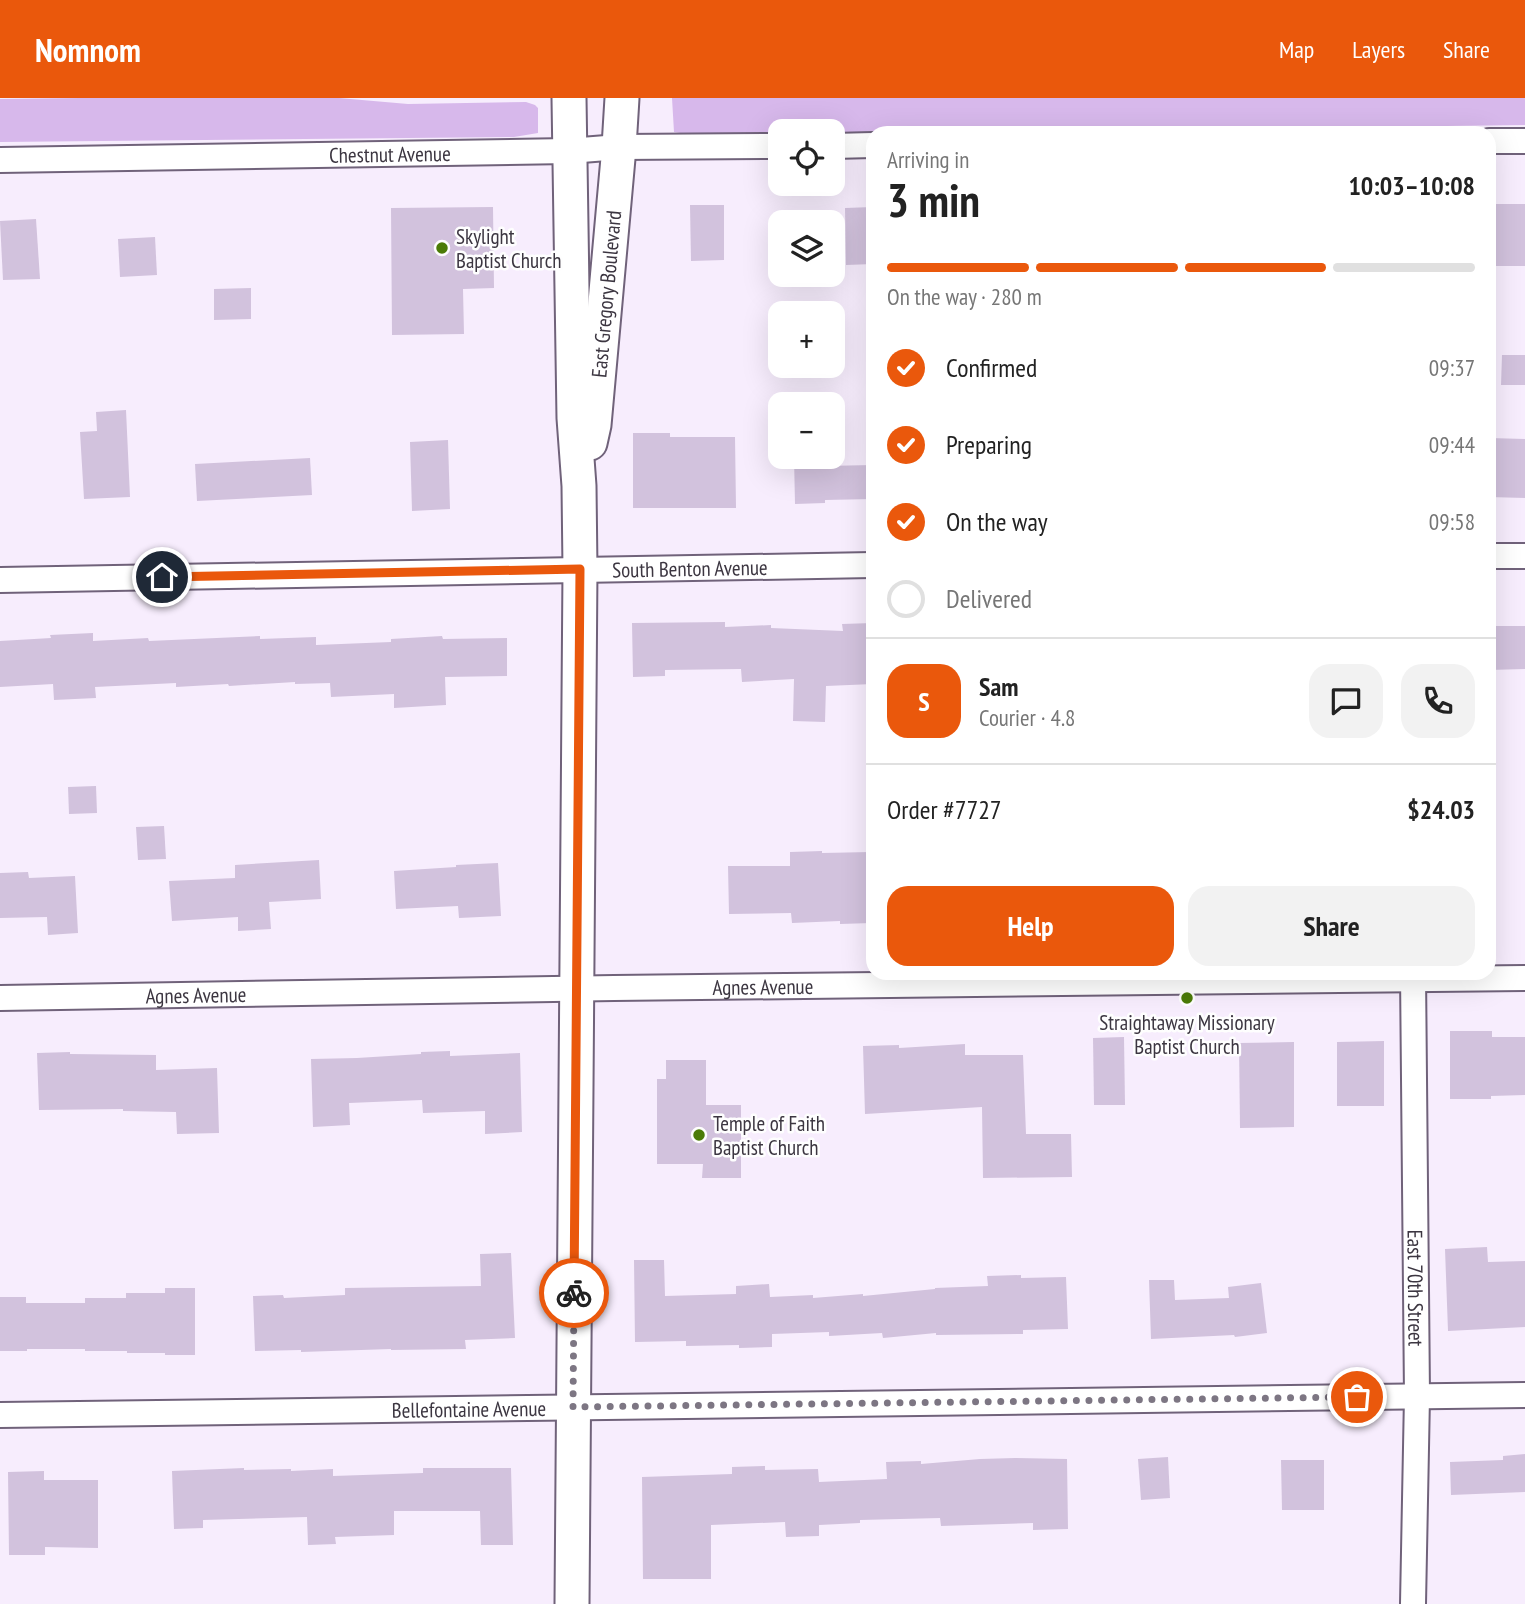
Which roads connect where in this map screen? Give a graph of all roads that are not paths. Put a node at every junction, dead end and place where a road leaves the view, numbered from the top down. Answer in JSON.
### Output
{"nodes":[{"id":1,"x":569,"y":98,"type":"edge"},
{"id":2,"x":622,"y":98,"type":"edge"},
{"id":3,"x":1496,"y":141,"type":"edge"},
{"id":4,"x":1525,"y":141,"type":"edge"},
{"id":5,"x":866,"y":145,"type":"edge"},
{"id":6,"x":768,"y":146,"type":"edge"},
{"id":7,"x":845,"y":146,"type":"edge"},
{"id":8,"x":619,"y":147,"type":"junction"},
{"id":9,"x":569,"y":151,"type":"junction"},
{"id":10,"x":0,"y":159,"type":"edge"},
{"id":11,"x":579,"y":486,"type":"junction"},
{"id":12,"x":1496,"y":556,"type":"edge"},
{"id":13,"x":1525,"y":556,"type":"edge"},
{"id":14,"x":866,"y":565,"type":"edge"},
{"id":15,"x":580,"y":569,"type":"junction"},
{"id":16,"x":0,"y":580,"type":"edge"},
{"id":17,"x":1496,"y":977,"type":"edge"},
{"id":18,"x":1525,"y":978,"type":"edge"},
{"id":19,"x":1156,"y":980,"type":"edge"},
{"id":20,"x":1413,"y":980,"type":"edge"},
{"id":21,"x":577,"y":989,"type":"junction"},
{"id":22,"x":0,"y":998,"type":"edge"},
{"id":23,"x":1525,"y":1395,"type":"edge"},
{"id":24,"x":1417,"y":1396,"type":"junction"},
{"id":25,"x":573,"y":1407,"type":"junction"},
{"id":26,"x":0,"y":1415,"type":"edge"},
{"id":27,"x":572,"y":1604,"type":"edge"},
{"id":28,"x":1413,"y":1604,"type":"edge"}],
"edges":[{"from":1,"to":9,"type":"main road","name":"East Gregory Boulevard"},
{"from":2,"to":8,"type":"main road","name":"East Gregory Boulevard"},
{"from":3,"to":4,"type":"street"},
{"from":5,"to":7,"type":"street"},
{"from":6,"to":8,"type":"street","name":"Chestnut Avenue"},
{"from":8,"to":9,"type":"street","name":"Chestnut Avenue"},
{"from":8,"to":11,"type":"main road","name":"East Gregory Boulevard"},
{"from":9,"to":10,"type":"street","name":"Chestnut Avenue"},
{"from":9,"to":11,"type":"main road","name":"East Gregory Boulevard"},
{"from":11,"to":15,"type":"main road","name":"East Gregory Boulevard"},
{"from":12,"to":13,"type":"street"},
{"from":14,"to":15,"type":"street","name":"South Benton Avenue"},
{"from":15,"to":16,"type":"street","name":"South Benton Avenue"},
{"from":15,"to":21,"type":"main road","name":"East Gregory Boulevard"},
{"from":17,"to":18,"type":"street","name":"Agnes Avenue"},
{"from":19,"to":21,"type":"street","name":"Agnes Avenue"},
{"from":20,"to":24,"type":"street","name":"East 70th Street"},
{"from":21,"to":22,"type":"street","name":"Agnes Avenue"},
{"from":21,"to":25,"type":"main road","name":"East Gregory Boulevard"},
{"from":23,"to":24,"type":"street","name":"Bellefontaine Avenue"},
{"from":24,"to":25,"type":"street","name":"Bellefontaine Avenue"},
{"from":24,"to":28,"type":"street","name":"East 70th Street"},
{"from":25,"to":26,"type":"street","name":"Bellefontaine Avenue"},
{"from":25,"to":27,"type":"main road","name":"East Gregory Boulevard"}]}
